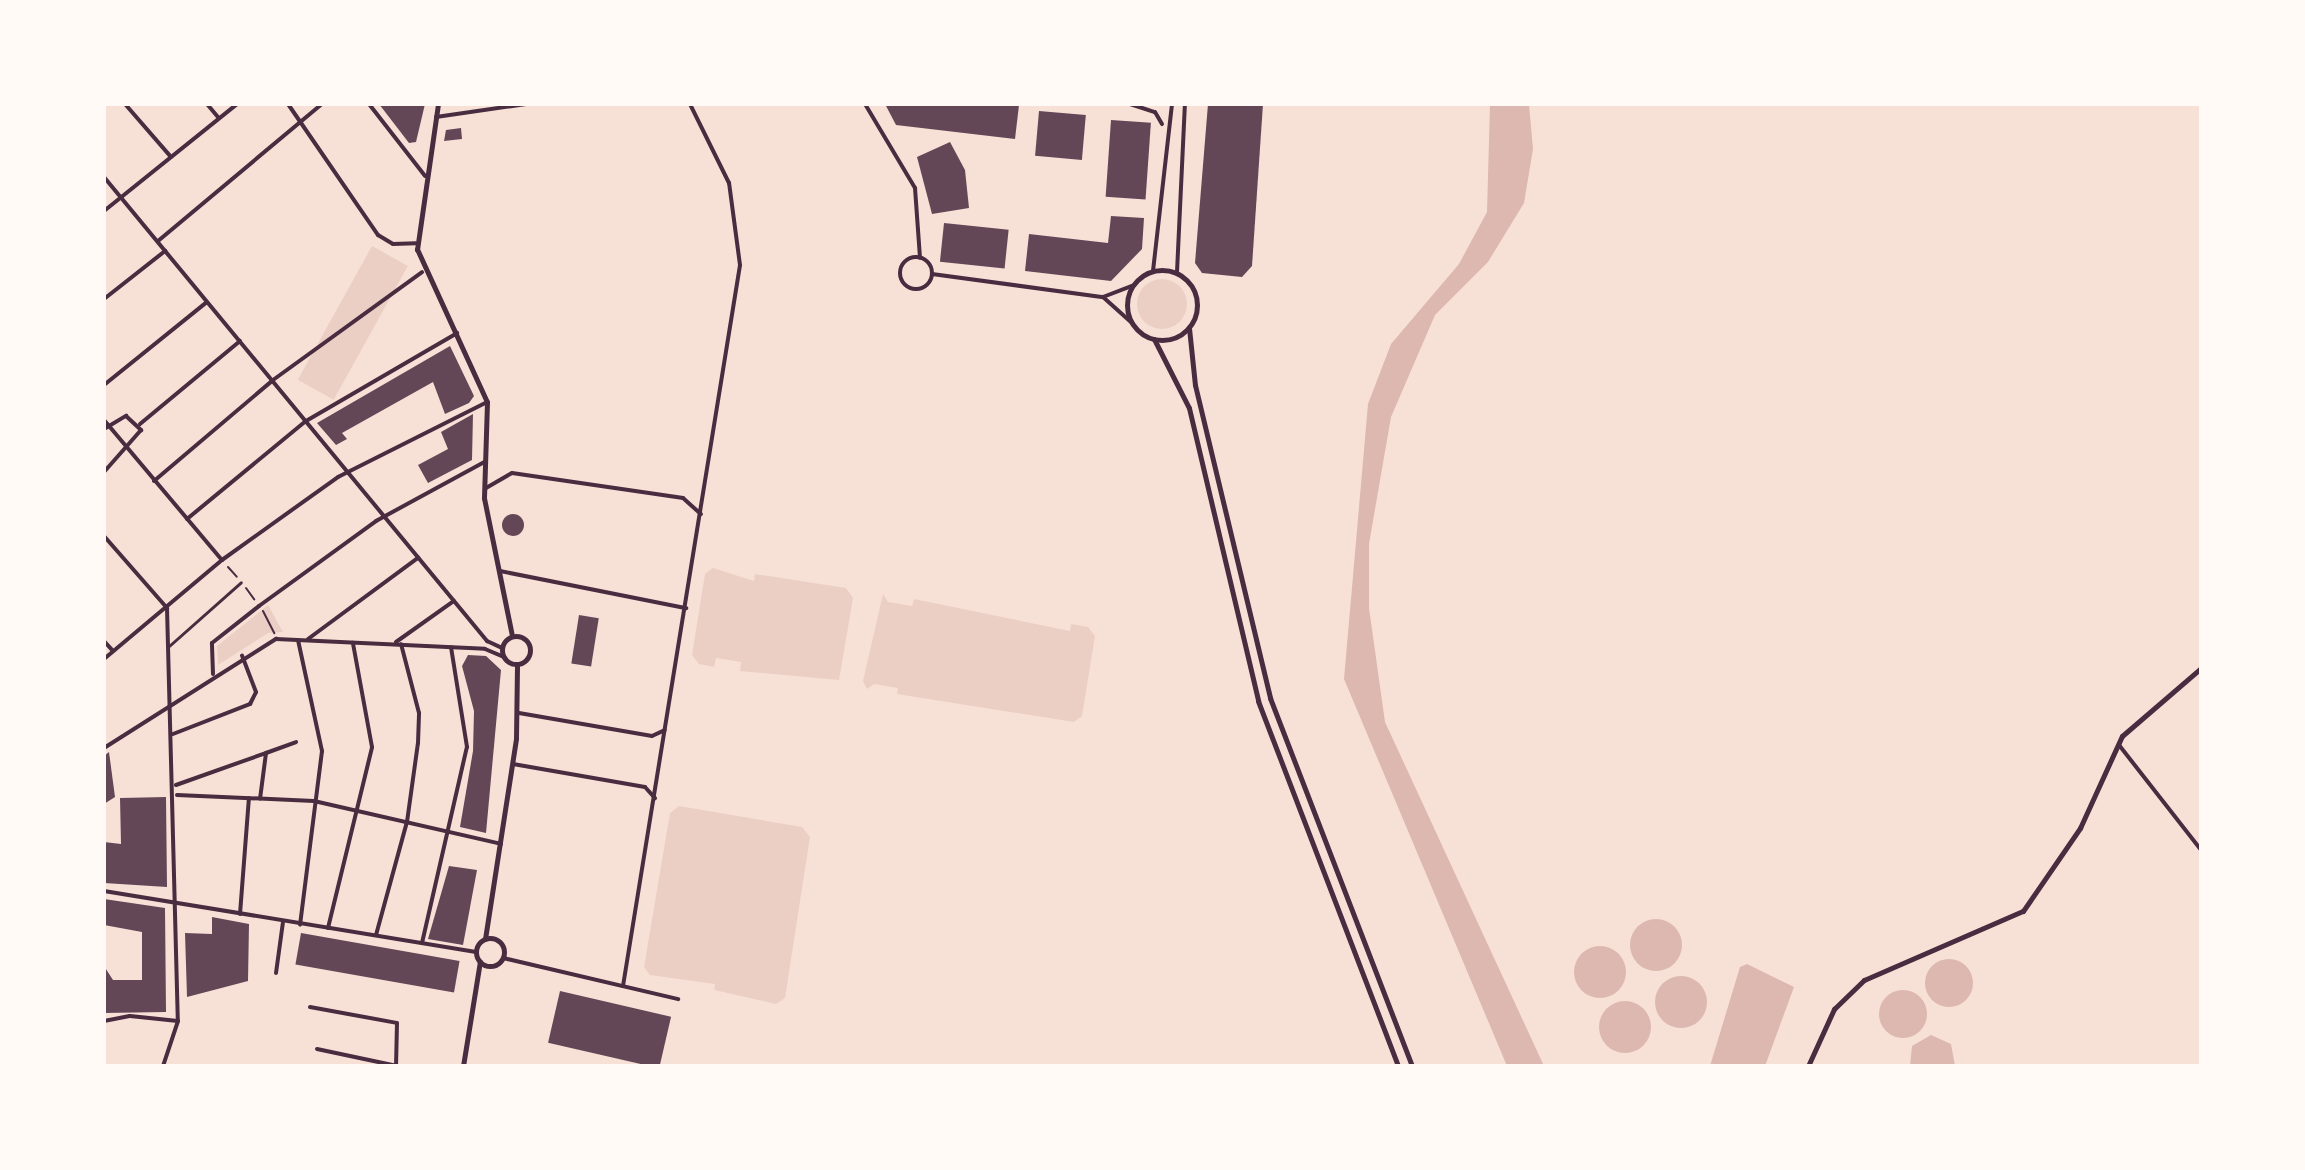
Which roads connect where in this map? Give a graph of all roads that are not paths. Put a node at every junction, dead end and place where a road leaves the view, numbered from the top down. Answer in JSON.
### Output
{"nodes":[{"id":1,"x":125,"y":104,"type":"edge"},
{"id":2,"x":207,"y":104,"type":"edge"},
{"id":3,"x":237,"y":104,"type":"edge"},
{"id":4,"x":288,"y":104,"type":"edge"},
{"id":5,"x":322,"y":104,"type":"edge"},
{"id":6,"x":369,"y":104,"type":"edge"},
{"id":7,"x":438,"y":104,"type":"edge"},
{"id":8,"x":526,"y":104,"type":"edge"},
{"id":9,"x":690,"y":104,"type":"edge"},
{"id":10,"x":1130,"y":104,"type":"edge"},
{"id":11,"x":1172,"y":104,"type":"edge"},
{"id":12,"x":1185,"y":104,"type":"edge"},
{"id":13,"x":868,"y":106,"type":"edge"},
{"id":14,"x":436,"y":117,"type":"junction"},
{"id":15,"x":219,"y":118,"type":"junction"},
{"id":16,"x":302,"y":120,"type":"junction"},
{"id":17,"x":1162,"y":124,"type":"dead end"},
{"id":18,"x":171,"y":157,"type":"junction"},
{"id":19,"x":425,"y":176,"type":"junction"},
{"id":20,"x":104,"y":177,"type":"edge"},
{"id":21,"x":121,"y":198,"type":"junction"},
{"id":22,"x":104,"y":211,"type":"edge"},
{"id":23,"x":158,"y":241,"type":"junction"},
{"id":24,"x":416,"y":243,"type":"junction"},
{"id":25,"x":165,"y":250,"type":"junction"},
{"id":26,"x":920,"y":258,"type":"junction"},
{"id":27,"x":1153,"y":271,"type":"junction"},
{"id":28,"x":422,"y":272,"type":"junction"},
{"id":29,"x":1177,"y":272,"type":"junction"},
{"id":30,"x":932,"y":274,"type":"junction"},
{"id":31,"x":1132,"y":286,"type":"junction"},
{"id":32,"x":1103,"y":297,"type":"junction"},
{"id":33,"x":104,"y":299,"type":"edge"},
{"id":34,"x":207,"y":302,"type":"junction"},
{"id":35,"x":1132,"y":323,"type":"junction"},
{"id":36,"x":1189,"y":328,"type":"junction"},
{"id":37,"x":457,"y":333,"type":"junction"},
{"id":38,"x":1154,"y":339,"type":"junction"},
{"id":39,"x":240,"y":341,"type":"junction"},
{"id":40,"x":273,"y":380,"type":"junction"},
{"id":41,"x":104,"y":385,"type":"edge"},
{"id":42,"x":487,"y":402,"type":"junction"},
{"id":43,"x":306,"y":421,"type":"junction"},
{"id":44,"x":140,"y":424,"type":"junction"},
{"id":45,"x":105,"y":425,"type":"edge"},
{"id":46,"x":127,"y":451,"type":"junction"},
{"id":47,"x":486,"y":461,"type":"junction"},
{"id":48,"x":348,"y":471,"type":"junction"},
{"id":49,"x":104,"y":472,"type":"edge"},
{"id":50,"x":154,"y":481,"type":"junction"},
{"id":51,"x":485,"y":490,"type":"junction"},
{"id":52,"x":701,"y":514,"type":"junction"},
{"id":53,"x":384,"y":517,"type":"junction"},
{"id":54,"x":187,"y":519,"type":"junction"},
{"id":55,"x":104,"y":536,"type":"edge"},
{"id":56,"x":418,"y":558,"type":"junction"},
{"id":57,"x":222,"y":560,"type":"junction"},
{"id":58,"x":499,"y":571,"type":"junction"},
{"id":59,"x":241,"y":582,"type":"road end"},
{"id":60,"x":454,"y":601,"type":"junction"},
{"id":61,"x":167,"y":608,"type":"junction"},
{"id":62,"x":686,"y":608,"type":"junction"},
{"id":63,"x":512,"y":636,"type":"junction"},
{"id":64,"x":298,"y":640,"type":"junction"},
{"id":65,"x":306,"y":640,"type":"junction"},
{"id":66,"x":104,"y":641,"type":"edge"},
{"id":67,"x":353,"y":642,"type":"junction"},
{"id":68,"x":394,"y":644,"type":"junction"},
{"id":69,"x":401,"y":644,"type":"junction"},
{"id":70,"x":168,"y":646,"type":"junction"},
{"id":71,"x":451,"y":647,"type":"junction"},
{"id":72,"x":502,"y":648,"type":"junction"},
{"id":73,"x":113,"y":651,"type":"junction"},
{"id":74,"x":242,"y":656,"type":"junction"},
{"id":75,"x":504,"y":657,"type":"junction"},
{"id":76,"x":104,"y":659,"type":"edge"},
{"id":77,"x":517,"y":664,"type":"junction"},
{"id":78,"x":2201,"y":668,"type":"edge"},
{"id":79,"x":213,"y":674,"type":"junction"},
{"id":80,"x":171,"y":703,"type":"junction"},
{"id":81,"x":519,"y":713,"type":"junction"},
{"id":82,"x":666,"y":728,"type":"junction"},
{"id":83,"x":173,"y":734,"type":"junction"},
{"id":84,"x":296,"y":742,"type":"dead end"},
{"id":85,"x":2117,"y":743,"type":"junction"},
{"id":86,"x":104,"y":748,"type":"edge"},
{"id":87,"x":266,"y":753,"type":"junction"},
{"id":88,"x":513,"y":764,"type":"junction"},
{"id":89,"x":176,"y":785,"type":"junction"},
{"id":90,"x":177,"y":795,"type":"junction"},
{"id":91,"x":249,"y":798,"type":"junction"},
{"id":92,"x":655,"y":798,"type":"junction"},
{"id":93,"x":260,"y":799,"type":"junction"},
{"id":94,"x":314,"y":801,"type":"junction"},
{"id":95,"x":361,"y":810,"type":"junction"},
{"id":96,"x":407,"y":822,"type":"junction"},
{"id":97,"x":453,"y":833,"type":"junction"},
{"id":98,"x":501,"y":844,"type":"junction"},
{"id":99,"x":2201,"y":850,"type":"edge"},
{"id":100,"x":104,"y":891,"type":"edge"},
{"id":101,"x":177,"y":902,"type":"junction"},
{"id":102,"x":240,"y":914,"type":"junction"},
{"id":103,"x":283,"y":922,"type":"junction"},
{"id":104,"x":300,"y":925,"type":"junction"},
{"id":105,"x":328,"y":928,"type":"junction"},
{"id":106,"x":376,"y":935,"type":"junction"},
{"id":107,"x":485,"y":939,"type":"junction"},
{"id":108,"x":422,"y":943,"type":"junction"},
{"id":109,"x":476,"y":952,"type":"junction"},
{"id":110,"x":503,"y":958,"type":"junction"},
{"id":111,"x":480,"y":961,"type":"junction"},
{"id":112,"x":276,"y":973,"type":"dead end"},
{"id":113,"x":623,"y":986,"type":"junction"},
{"id":114,"x":678,"y":999,"type":"dead end"},
{"id":115,"x":310,"y":1007,"type":"dead end"},
{"id":116,"x":104,"y":1021,"type":"edge"},
{"id":117,"x":178,"y":1021,"type":"junction"},
{"id":118,"x":317,"y":1049,"type":"dead end"},
{"id":119,"x":163,"y":1066,"type":"edge"},
{"id":120,"x":396,"y":1066,"type":"edge"},
{"id":121,"x":463,"y":1066,"type":"edge"},
{"id":122,"x":1398,"y":1066,"type":"edge"},
{"id":123,"x":1412,"y":1066,"type":"edge"},
{"id":124,"x":1808,"y":1066,"type":"edge"}],
"edges":[{"from":1,"to":18,"type":"street"},
{"from":2,"to":15,"type":"street"},
{"from":3,"to":15,"type":"street"},
{"from":4,"to":16,"type":"street"},
{"from":5,"to":16,"type":"street"},
{"from":6,"to":19,"type":"street"},
{"from":7,"to":14,"type":"street"},
{"from":8,"to":14,"type":"street"},
{"from":9,"to":52,"type":"street"},
{"from":10,"to":17,"type":"street"},
{"from":11,"to":27,"type":"street"},
{"from":12,"to":29,"type":"street"},
{"from":13,"to":26,"type":"street"},
{"from":14,"to":19,"type":"street"},
{"from":15,"to":18,"type":"street"},
{"from":16,"to":23,"type":"street"},
{"from":16,"to":24,"type":"street"},
{"from":18,"to":21,"type":"street"},
{"from":19,"to":24,"type":"street"},
{"from":20,"to":21,"type":"street"},
{"from":21,"to":22,"type":"street"},
{"from":21,"to":23,"type":"street"},
{"from":23,"to":25,"type":"street"},
{"from":24,"to":28,"type":"street"},
{"from":25,"to":33,"type":"street"},
{"from":25,"to":34,"type":"street"},
{"from":26,"to":30,"type":"street"},
{"from":26,"to":30,"type":"street"},
{"from":27,"to":29,"type":"street"},
{"from":27,"to":31,"type":"street"},
{"from":28,"to":37,"type":"street"},
{"from":28,"to":40,"type":"street"},
{"from":29,"to":36,"type":"street"},
{"from":30,"to":32,"type":"street"},
{"from":31,"to":32,"type":"street"},
{"from":31,"to":35,"type":"street"},
{"from":32,"to":35,"type":"street"},
{"from":34,"to":39,"type":"street"},
{"from":34,"to":41,"type":"street"},
{"from":35,"to":38,"type":"street"},
{"from":36,"to":38,"type":"street"},
{"from":36,"to":123,"type":"street"},
{"from":37,"to":42,"type":"street"},
{"from":37,"to":43,"type":"street"},
{"from":38,"to":122,"type":"street"},
{"from":39,"to":40,"type":"street"},
{"from":39,"to":44,"type":"street"},
{"from":40,"to":43,"type":"street"},
{"from":40,"to":50,"type":"street"},
{"from":42,"to":47,"type":"street"},
{"from":42,"to":48,"type":"street"},
{"from":43,"to":48,"type":"street"},
{"from":43,"to":54,"type":"street"},
{"from":44,"to":45,"type":"street"},
{"from":44,"to":46,"type":"street"},
{"from":45,"to":46,"type":"street"},
{"from":46,"to":49,"type":"street"},
{"from":46,"to":50,"type":"street"},
{"from":47,"to":51,"type":"street"},
{"from":47,"to":53,"type":"street"},
{"from":48,"to":53,"type":"street"},
{"from":48,"to":57,"type":"street"},
{"from":50,"to":54,"type":"street"},
{"from":51,"to":52,"type":"street"},
{"from":51,"to":58,"type":"street"},
{"from":52,"to":62,"type":"street"},
{"from":53,"to":56,"type":"street"},
{"from":53,"to":79,"type":"street"},
{"from":54,"to":57,"type":"street"},
{"from":55,"to":61,"type":"street"},
{"from":56,"to":60,"type":"street"},
{"from":56,"to":65,"type":"street"},
{"from":57,"to":61,"type":"street"},
{"from":58,"to":62,"type":"street"},
{"from":58,"to":63,"type":"street"},
{"from":59,"to":70,"type":"street"},
{"from":60,"to":68,"type":"street"},
{"from":60,"to":72,"type":"street"},
{"from":61,"to":70,"type":"street"},
{"from":61,"to":73,"type":"street"},
{"from":62,"to":82,"type":"street"},
{"from":63,"to":72,"type":"street"},
{"from":63,"to":77,"type":"street"},
{"from":64,"to":65,"type":"street"},
{"from":64,"to":74,"type":"street"},
{"from":64,"to":94,"type":"street"},
{"from":65,"to":67,"type":"street"},
{"from":66,"to":73,"type":"street"},
{"from":67,"to":68,"type":"street"},
{"from":67,"to":95,"type":"street"},
{"from":68,"to":69,"type":"street"},
{"from":69,"to":71,"type":"street"},
{"from":69,"to":96,"type":"street"},
{"from":70,"to":80,"type":"street"},
{"from":71,"to":75,"type":"street"},
{"from":71,"to":97,"type":"street"},
{"from":72,"to":75,"type":"street"},
{"from":73,"to":76,"type":"street"},
{"from":74,"to":79,"type":"street"},
{"from":74,"to":83,"type":"street"},
{"from":75,"to":77,"type":"street"},
{"from":77,"to":81,"type":"street"},
{"from":78,"to":85,"type":"street"},
{"from":79,"to":80,"type":"street"},
{"from":80,"to":83,"type":"street"},
{"from":80,"to":86,"type":"street"},
{"from":81,"to":82,"type":"street"},
{"from":81,"to":88,"type":"street"},
{"from":82,"to":92,"type":"street"},
{"from":83,"to":89,"type":"street"},
{"from":84,"to":87,"type":"street"},
{"from":85,"to":99,"type":"street"},
{"from":85,"to":124,"type":"street"},
{"from":87,"to":89,"type":"street"},
{"from":87,"to":93,"type":"street"},
{"from":88,"to":92,"type":"street"},
{"from":88,"to":98,"type":"street"},
{"from":89,"to":90,"type":"street"},
{"from":90,"to":91,"type":"street"},
{"from":90,"to":101,"type":"street"},
{"from":91,"to":93,"type":"street"},
{"from":91,"to":102,"type":"street"},
{"from":92,"to":113,"type":"street"},
{"from":93,"to":94,"type":"street"},
{"from":94,"to":95,"type":"street"},
{"from":94,"to":104,"type":"street"},
{"from":95,"to":96,"type":"street"},
{"from":95,"to":105,"type":"street"},
{"from":96,"to":97,"type":"street"},
{"from":96,"to":106,"type":"street"},
{"from":97,"to":98,"type":"street"},
{"from":97,"to":108,"type":"street"},
{"from":98,"to":107,"type":"street"},
{"from":100,"to":101,"type":"street"},
{"from":101,"to":102,"type":"street"},
{"from":101,"to":117,"type":"street"},
{"from":102,"to":103,"type":"street"},
{"from":103,"to":104,"type":"street"},
{"from":103,"to":112,"type":"street"},
{"from":104,"to":105,"type":"street"},
{"from":105,"to":106,"type":"street"},
{"from":106,"to":108,"type":"street"},
{"from":107,"to":109,"type":"street"},
{"from":107,"to":110,"type":"street"},
{"from":108,"to":109,"type":"street"},
{"from":109,"to":111,"type":"street"},
{"from":110,"to":111,"type":"street"},
{"from":110,"to":113,"type":"street"},
{"from":111,"to":121,"type":"street"},
{"from":113,"to":114,"type":"street"},
{"from":115,"to":120,"type":"street"},
{"from":116,"to":117,"type":"street"},
{"from":117,"to":119,"type":"street"},
{"from":118,"to":120,"type":"street"}]}
